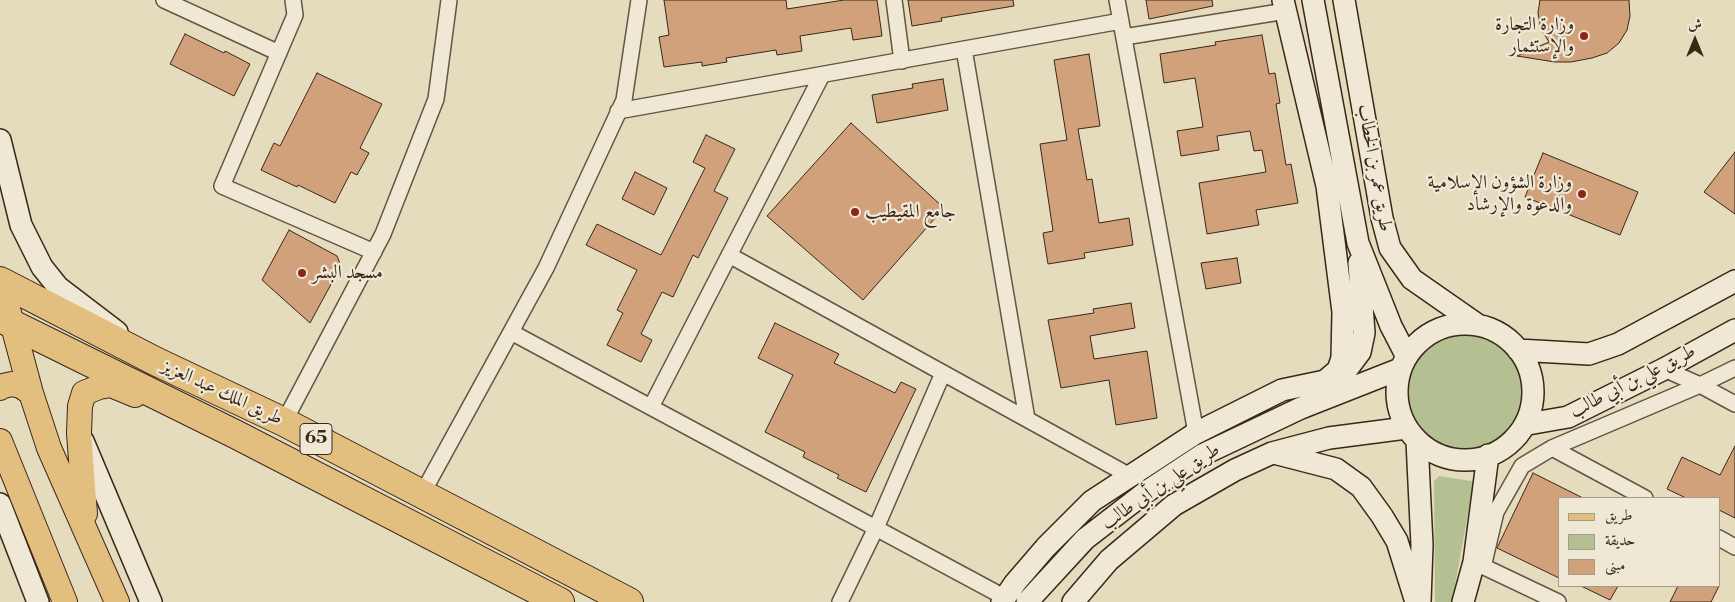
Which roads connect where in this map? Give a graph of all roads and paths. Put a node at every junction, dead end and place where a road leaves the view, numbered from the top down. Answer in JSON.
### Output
{"nodes":[{"id":1,"x":164,"y":0,"type":"edge"},
{"id":2,"x":293,"y":0,"type":"edge"},
{"id":3,"x":449,"y":0,"type":"edge"},
{"id":4,"x":639,"y":0,"type":"edge"},
{"id":5,"x":894,"y":0,"type":"edge"},
{"id":6,"x":1117,"y":0,"type":"edge"},
{"id":7,"x":1313,"y":0,"type":"edge"},
{"id":8,"x":1344,"y":0,"type":"edge"},
{"id":9,"x":1285,"y":6,"type":"edge"},
{"id":10,"x":1121,"y":21,"type":"junction"},
{"id":11,"x":1124,"y":37,"type":"junction"},
{"id":12,"x":964,"y":50,"type":"junction"},
{"id":13,"x":279,"y":53,"type":"junction"},
{"id":14,"x":902,"y":60,"type":"junction"},
{"id":15,"x":822,"y":75,"type":"junction"},
{"id":16,"x":618,"y":111,"type":"junction"},
{"id":17,"x":0,"y":140,"type":"edge"},
{"id":18,"x":1358,"y":243,"type":"junction"},
{"id":19,"x":374,"y":252,"type":"junction"},
{"id":20,"x":729,"y":255,"type":"junction"},
{"id":21,"x":1735,"y":281,"type":"edge"},
{"id":22,"x":0,"y":282,"type":"edge"},
{"id":23,"x":7,"y":322,"type":"edge"},
{"id":24,"x":1478,"y":325,"type":"junction"},
{"id":25,"x":1735,"y":330,"type":"edge"},
{"id":26,"x":511,"y":332,"type":"junction"},
{"id":27,"x":1518,"y":350,"type":"junction"},
{"id":28,"x":155,"y":361,"type":"junction"},
{"id":29,"x":1403,"y":362,"type":"junction"},
{"id":30,"x":1735,"y":368,"type":"edge"},
{"id":31,"x":1664,"y":369,"type":"junction"},
{"id":32,"x":943,"y":373,"type":"junction"},
{"id":33,"x":1325,"y":381,"type":"junction"},
{"id":34,"x":1700,"y":385,"type":"junction"},
{"id":35,"x":0,"y":388,"type":"edge"},
{"id":36,"x":31,"y":393,"type":"junction"},
{"id":37,"x":1735,"y":404,"type":"edge"},
{"id":38,"x":651,"y":407,"type":"junction"},
{"id":39,"x":1300,"y":408,"type":"junction"},
{"id":40,"x":1027,"y":420,"type":"junction"},
{"id":41,"x":284,"y":422,"type":"junction"},
{"id":42,"x":1528,"y":424,"type":"junction"},
{"id":43,"x":79,"y":433,"type":"junction"},
{"id":44,"x":1196,"y":433,"type":"junction"},
{"id":45,"x":237,"y":435,"type":"junction"},
{"id":46,"x":1412,"y":435,"type":"junction"},
{"id":47,"x":0,"y":441,"type":"edge"},
{"id":48,"x":1552,"y":448,"type":"junction"},
{"id":49,"x":1272,"y":453,"type":"junction"},
{"id":50,"x":1202,"y":455,"type":"junction"},
{"id":51,"x":1488,"y":455,"type":"junction"},
{"id":52,"x":1130,"y":476,"type":"junction"},
{"id":53,"x":422,"y":494,"type":"junction"},
{"id":54,"x":1643,"y":497,"type":"edge"},
{"id":55,"x":0,"y":504,"type":"edge"},
{"id":56,"x":876,"y":528,"type":"junction"},
{"id":57,"x":87,"y":534,"type":"junction"},
{"id":58,"x":1720,"y":539,"type":"edge"},
{"id":59,"x":1085,"y":540,"type":"junction"},
{"id":60,"x":1735,"y":547,"type":"edge"},
{"id":61,"x":1038,"y":556,"type":"junction"},
{"id":62,"x":1478,"y":564,"type":"junction"},
{"id":63,"x":1003,"y":599,"type":"edge"},
{"id":64,"x":38,"y":602,"type":"edge"},
{"id":65,"x":65,"y":602,"type":"edge"},
{"id":66,"x":117,"y":602,"type":"edge"},
{"id":67,"x":151,"y":602,"type":"edge"},
{"id":68,"x":560,"y":602,"type":"edge"},
{"id":69,"x":629,"y":602,"type":"edge"},
{"id":70,"x":840,"y":602,"type":"edge"},
{"id":71,"x":1027,"y":602,"type":"edge"},
{"id":72,"x":1073,"y":602,"type":"edge"},
{"id":73,"x":1418,"y":602,"type":"edge"},
{"id":74,"x":1463,"y":602,"type":"edge"},
{"id":75,"x":1558,"y":602,"type":"edge"}],
"edges":[{"from":1,"to":13,"type":"street"},
{"from":2,"to":13,"type":"street"},
{"from":3,"to":19,"type":"street"},
{"from":4,"to":16,"type":"street"},
{"from":5,"to":14,"type":"street"},
{"from":6,"to":10,"type":"street"},
{"from":7,"to":18,"type":"main road","name":"طريق عمر بن الخطاب"},
{"from":8,"to":24,"type":"main road","name":"طريق عمر بن الخطاب"},
{"from":9,"to":11,"type":"street"},
{"from":9,"to":33,"type":"main road"},
{"from":10,"to":11,"type":"street"},
{"from":10,"to":12,"type":"street"},
{"from":11,"to":44,"type":"street"},
{"from":12,"to":14,"type":"street"},
{"from":12,"to":40,"type":"street"},
{"from":13,"to":19,"type":"street"},
{"from":14,"to":15,"type":"street"},
{"from":15,"to":16,"type":"street"},
{"from":15,"to":20,"type":"street"},
{"from":16,"to":26,"type":"street"},
{"from":17,"to":28,"type":"main road"},
{"from":18,"to":29,"type":"main road","name":"طريق عمر بن الخطاب"},
{"from":18,"to":39,"type":"main road"},
{"from":19,"to":41,"type":"street"},
{"from":20,"to":32,"type":"street"},
{"from":20,"to":38,"type":"street"},
{"from":21,"to":27,"type":"main road"},
{"from":22,"to":23,"type":"main road"},
{"from":22,"to":28,"type":"highway","name":"طريق الملك عبد العزيز","number":"65"},
{"from":23,"to":36,"type":"main road"},
{"from":23,"to":45,"type":"highway","name":"طريق الملك عبد العزيز","number":"65"},
{"from":24,"to":27,"type":"main road"},
{"from":24,"to":29,"type":"main road"},
{"from":25,"to":31,"type":"main road","name":"طريق علي بن أبي طالب"},
{"from":26,"to":38,"type":"street"},
{"from":26,"to":53,"type":"street"},
{"from":27,"to":42,"type":"main road"},
{"from":28,"to":41,"type":"highway","name":"طريق الملك عبد العزيز","number":"65"},
{"from":29,"to":39,"type":"main road","name":"طريق علي بن أبي طالب"},
{"from":29,"to":46,"type":"main road"},
{"from":30,"to":34,"type":"street"},
{"from":31,"to":34,"type":"street"},
{"from":31,"to":42,"type":"main road","name":"طريق علي بن أبي طالب"},
{"from":32,"to":40,"type":"street"},
{"from":32,"to":56,"type":"street"},
{"from":33,"to":44,"type":"main road"},
{"from":33,"to":50,"type":"main road"},
{"from":34,"to":37,"type":"street"},
{"from":34,"to":48,"type":"street"},
{"from":35,"to":36,"type":"main road"},
{"from":36,"to":57,"type":"main road"},
{"from":38,"to":56,"type":"street"},
{"from":39,"to":50,"type":"main road","name":"طريق علي بن أبي طالب"},
{"from":40,"to":52,"type":"street"},
{"from":41,"to":53,"type":"highway","name":"طريق الملك عبد العزيز","number":"65"},
{"from":42,"to":51,"type":"main road"},
{"from":43,"to":45,"type":"main road"},
{"from":43,"to":57,"type":"main road"},
{"from":43,"to":67,"type":"main road"},
{"from":44,"to":52,"type":"main road"},
{"from":45,"to":68,"type":"highway","name":"طريق الملك عبد العزيز","number":"65"},
{"from":46,"to":49,"type":"main road","name":"طريق علي بن أبي طالب"},
{"from":46,"to":51,"type":"main road"},
{"from":46,"to":73,"type":"main road"},
{"from":47,"to":65,"type":"main road"},
{"from":48,"to":54,"type":"street"},
{"from":48,"to":62,"type":"street"},
{"from":49,"to":72,"type":"main road","name":"طريق علي بن أبي طالب"},
{"from":49,"to":73,"type":"main road"},
{"from":50,"to":59,"type":"main road","name":"طريق علي بن أبي طالب"},
{"from":51,"to":62,"type":"main road"},
{"from":52,"to":61,"type":"main road"},
{"from":53,"to":69,"type":"highway","name":"طريق الملك عبد العزيز","number":"65"},
{"from":55,"to":64,"type":"main road"},
{"from":56,"to":63,"type":"street"},
{"from":56,"to":70,"type":"street"},
{"from":57,"to":66,"type":"main road"},
{"from":58,"to":60,"type":"street"},
{"from":59,"to":61,"type":"main road"},
{"from":59,"to":71,"type":"main road","name":"طريق علي بن أبي طالب"},
{"from":61,"to":63,"type":"main road"},
{"from":62,"to":74,"type":"main road"},
{"from":62,"to":75,"type":"street"}]}
